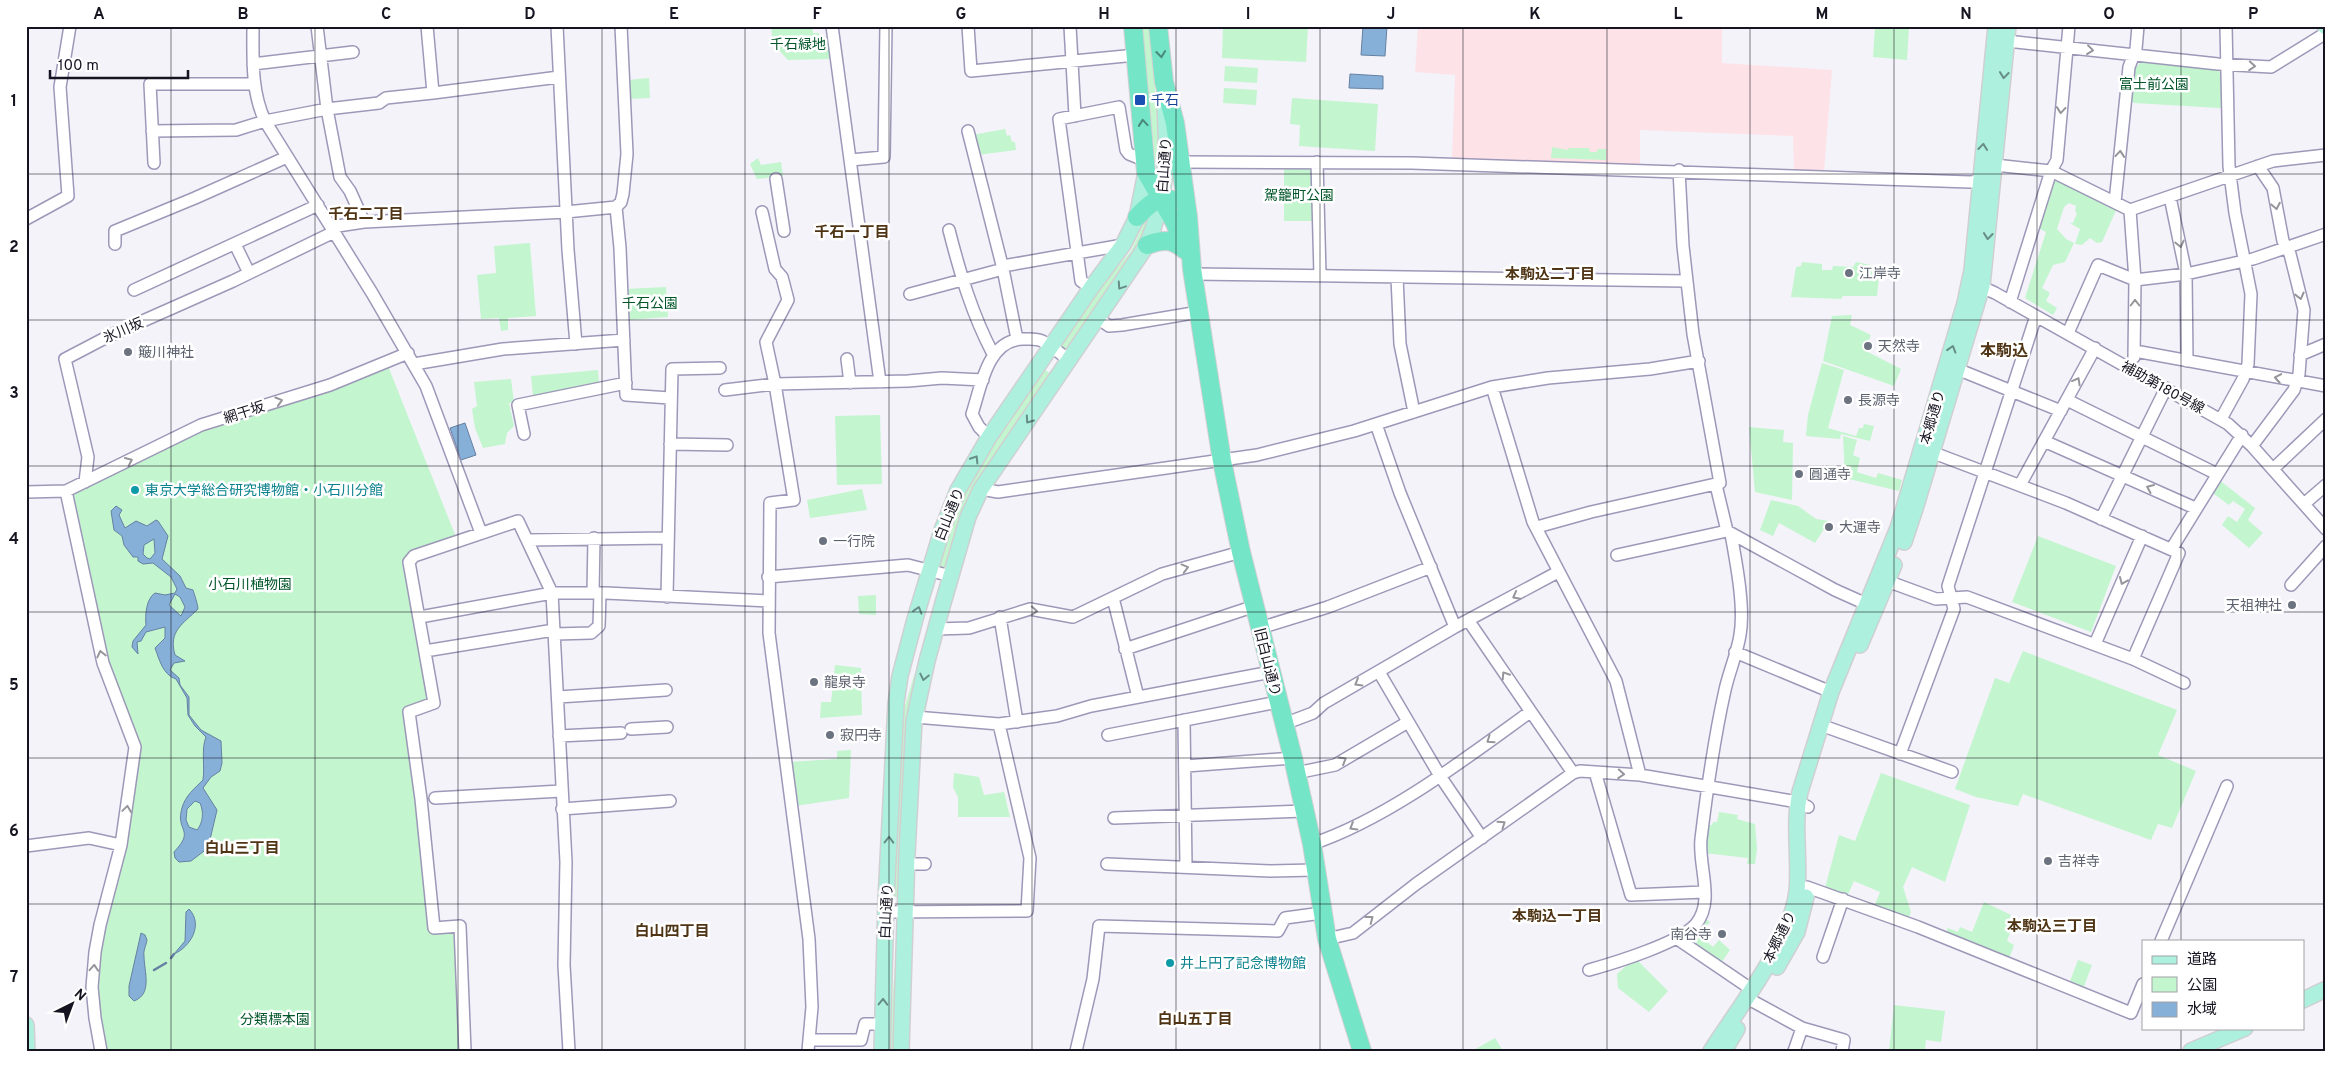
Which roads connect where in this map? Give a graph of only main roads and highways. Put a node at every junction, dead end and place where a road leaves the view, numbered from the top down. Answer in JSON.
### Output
{"nodes":[{"id":1,"x":1133,"y":26,"type":"edge"},
{"id":2,"x":1158,"y":26,"type":"edge"},
{"id":3,"x":1996,"y":26,"type":"edge"},
{"id":4,"x":2008,"y":34,"type":"edge"},
{"id":5,"x":1164,"y":82,"type":"junction"},
{"id":6,"x":1146,"y":167,"type":"junction"},
{"id":7,"x":1162,"y":198,"type":"junction"},
{"id":8,"x":1187,"y":212,"type":"junction"},
{"id":9,"x":1137,"y":217,"type":"junction"},
{"id":10,"x":1147,"y":245,"type":"junction"},
{"id":11,"x":1185,"y":250,"type":"junction"},
{"id":12,"x":1193,"y":271,"type":"junction"},
{"id":13,"x":1976,"y":284,"type":"junction"},
{"id":14,"x":1927,"y":451,"type":"junction"},
{"id":15,"x":1871,"y":606,"type":"junction"},
{"id":16,"x":936,"y":629,"type":"junction"},
{"id":17,"x":896,"y":703,"type":"junction"},
{"id":18,"x":1801,"y":802,"type":"junction"},
{"id":19,"x":885,"y":936,"type":"junction"},
{"id":20,"x":905,"y":937,"type":"junction"},
{"id":21,"x":2326,"y":989,"type":"edge"},
{"id":22,"x":1750,"y":996,"type":"junction"},
{"id":23,"x":2304,"y":1000,"type":"edge"},
{"id":24,"x":26,"y":1025,"type":"edge"},
{"id":25,"x":2239,"y":1030,"type":"edge"},
{"id":26,"x":27,"y":1051,"type":"edge"},
{"id":27,"x":882,"y":1051,"type":"edge"},
{"id":28,"x":901,"y":1051,"type":"edge"},
{"id":29,"x":1362,"y":1051,"type":"edge"},
{"id":30,"x":1711,"y":1051,"type":"edge"},
{"id":31,"x":1724,"y":1051,"type":"edge"},
{"id":32,"x":2191,"y":1051,"type":"edge"}],
"edges":[{"from":6,"to":1,"type":"highway","name":"白山通り","one_way":true},
{"from":2,"to":5,"type":"highway","name":"白山通り","one_way":true},
{"from":13,"to":3,"type":"main road","name":"本郷通り","one_way":true},
{"from":4,"to":13,"type":"main road","name":"本郷通り","one_way":true},
{"from":5,"to":7,"type":"main road","name":"白山通り"},
{"from":5,"to":8,"type":"highway"},
{"from":6,"to":7,"type":"highway"},
{"from":6,"to":9,"type":"main road","name":"白山通り"},
{"from":7,"to":8,"type":"highway"},
{"from":7,"to":9,"type":"highway"},
{"from":7,"to":10,"type":"main road","name":"白山通り"},
{"from":7,"to":11,"type":"highway"},
{"from":8,"to":12,"type":"highway"},
{"from":17,"to":9,"type":"main road","name":"白山通り","one_way":true},
{"from":10,"to":11,"type":"highway"},
{"from":10,"to":16,"type":"main road","name":"白山通り","one_way":true},
{"from":11,"to":12,"type":"highway"},
{"from":12,"to":29,"type":"highway","name":"旧白山通り"},
{"from":14,"to":13,"type":"main road","name":"本郷通り","one_way":true},
{"from":13,"to":14,"type":"main road","name":"本郷通り"},
{"from":14,"to":15,"type":"main road","name":"本郷通り"},
{"from":14,"to":15,"type":"main road","name":"本郷通り"},
{"from":15,"to":18,"type":"main road","name":"本郷通り"},
{"from":15,"to":18,"type":"main road","name":"本郷通り"},
{"from":16,"to":17,"type":"main road"},
{"from":16,"to":20,"type":"main road","name":"白山通り","one_way":true},
{"from":19,"to":17,"type":"main road","name":"白山通り","one_way":true},
{"from":18,"to":22,"type":"main road","name":"本郷通り"},
{"from":18,"to":22,"type":"main road","name":"本郷通り"},
{"from":19,"to":20,"type":"main road"},
{"from":27,"to":19,"type":"main road","name":"白山通り","one_way":true},
{"from":20,"to":28,"type":"main road","name":"白山通り"},
{"from":21,"to":23,"type":"main road"},
{"from":22,"to":30,"type":"main road","name":"本郷通り"},
{"from":22,"to":31,"type":"main road","name":"本郷通り"},
{"from":24,"to":26,"type":"main road"},
{"from":25,"to":32,"type":"main road"}]}
